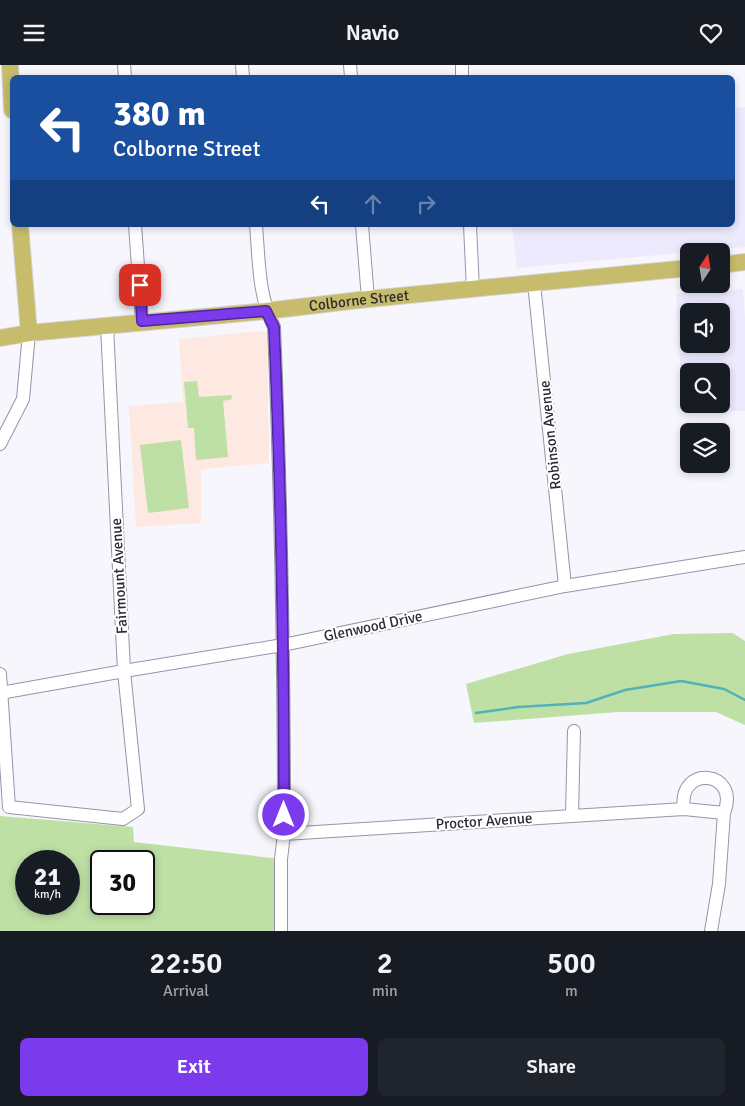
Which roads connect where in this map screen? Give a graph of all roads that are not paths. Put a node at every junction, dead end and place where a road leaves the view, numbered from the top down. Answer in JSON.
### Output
{"nodes":[{"id":1,"x":20,"y":227,"type":"edge"},
{"id":2,"x":135,"y":227,"type":"edge"},
{"id":3,"x":256,"y":227,"type":"edge"},
{"id":4,"x":362,"y":227,"type":"edge"},
{"id":5,"x":470,"y":227,"type":"edge"},
{"id":6,"x":745,"y":262,"type":"edge"},
{"id":7,"x":730,"y":264,"type":"edge"},
{"id":8,"x":680,"y":269,"type":"edge"},
{"id":9,"x":534,"y":283,"type":"junction"},
{"id":10,"x":473,"y":290,"type":"junction"},
{"id":11,"x":368,"y":299,"type":"junction"},
{"id":12,"x":266,"y":311,"type":"junction"},
{"id":13,"x":142,"y":321,"type":"junction"},
{"id":14,"x":107,"y":326,"type":"junction"},
{"id":15,"x":29,"y":333,"type":"junction"},
{"id":16,"x":0,"y":338,"type":"edge"},
{"id":17,"x":0,"y":444,"type":"edge"},
{"id":18,"x":745,"y":557,"type":"edge"},
{"id":19,"x":565,"y":586,"type":"junction"},
{"id":20,"x":284,"y":645,"type":"junction"},
{"id":21,"x":124,"y":671,"type":"junction"},
{"id":22,"x":0,"y":674,"type":"edge"},
{"id":23,"x":1,"y":693,"type":"edge"},
{"id":24,"x":574,"y":731,"type":"dead end"},
{"id":25,"x":684,"y":809,"type":"junction"},
{"id":26,"x":724,"y":813,"type":"junction"},
{"id":27,"x":572,"y":815,"type":"junction"},
{"id":28,"x":284,"y":834,"type":"junction"},
{"id":29,"x":280,"y":931,"type":"edge"},
{"id":30,"x":710,"y":931,"type":"edge"}],
"edges":[{"from":1,"to":15,"type":"main road"},
{"from":2,"to":13,"type":"street"},
{"from":3,"to":12,"type":"street"},
{"from":4,"to":11,"type":"street"},
{"from":5,"to":10,"type":"street"},
{"from":6,"to":7,"type":"main road"},
{"from":8,"to":9,"type":"main road","name":"Colborne Street"},
{"from":9,"to":10,"type":"main road","name":"Colborne Street"},
{"from":9,"to":19,"type":"street","name":"Robinson Avenue"},
{"from":10,"to":11,"type":"main road","name":"Colborne Street"},
{"from":11,"to":12,"type":"main road","name":"Colborne Street"},
{"from":12,"to":13,"type":"main road","name":"Colborne Street"},
{"from":12,"to":20,"type":"street"},
{"from":13,"to":14,"type":"main road","name":"Colborne Street"},
{"from":14,"to":15,"type":"main road","name":"Colborne Street"},
{"from":14,"to":21,"type":"street","name":"Fairmount Avenue"},
{"from":15,"to":16,"type":"main road","name":"Colborne Street"},
{"from":15,"to":17,"type":"street"},
{"from":18,"to":19,"type":"street","name":"Glenwood Drive"},
{"from":19,"to":20,"type":"street","name":"Glenwood Drive"},
{"from":20,"to":21,"type":"street","name":"Glenwood Drive"},
{"from":20,"to":28,"type":"street"},
{"from":21,"to":23,"type":"street","name":"Glenwood Drive"},
{"from":21,"to":23,"type":"street","name":"Fairmount Avenue"},
{"from":22,"to":23,"type":"street"},
{"from":24,"to":27,"type":"street"},
{"from":25,"to":26,"type":"street","name":"Proctor Avenue"},
{"from":25,"to":26,"type":"street"},
{"from":25,"to":27,"type":"street","name":"Proctor Avenue"},
{"from":26,"to":30,"type":"street"},
{"from":27,"to":28,"type":"street","name":"Proctor Avenue"},
{"from":28,"to":29,"type":"street"}]}
